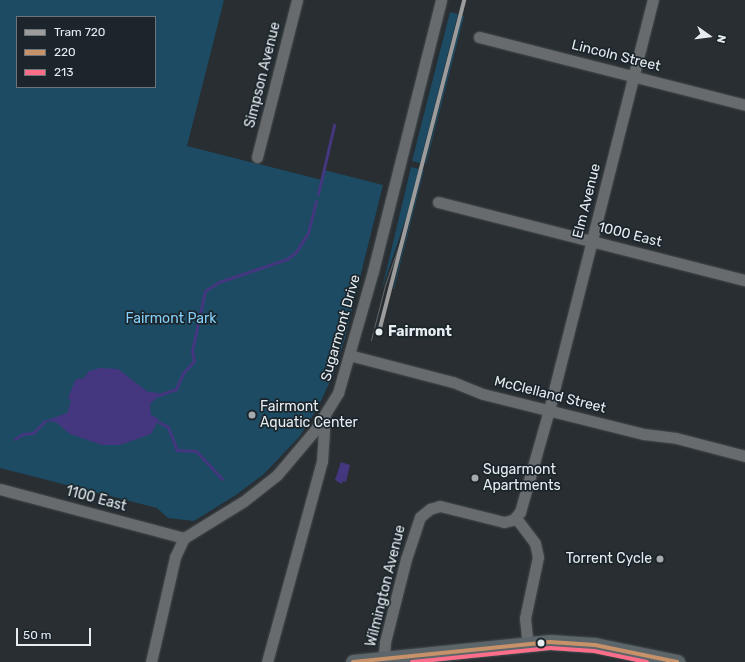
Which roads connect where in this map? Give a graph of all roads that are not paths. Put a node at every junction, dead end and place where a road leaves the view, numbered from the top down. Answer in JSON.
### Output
{"nodes":[{"id":1,"x":297,"y":0,"type":"edge"},
{"id":2,"x":441,"y":0,"type":"edge"},
{"id":3,"x":653,"y":0,"type":"edge"},
{"id":4,"x":479,"y":37,"type":"dead end"},
{"id":5,"x":634,"y":76,"type":"junction"},
{"id":6,"x":745,"y":105,"type":"edge"},
{"id":7,"x":257,"y":157,"type":"dead end"},
{"id":8,"x":438,"y":202,"type":"dead end"},
{"id":9,"x":592,"y":241,"type":"junction"},
{"id":10,"x":745,"y":280,"type":"edge"},
{"id":11,"x":349,"y":355,"type":"junction"},
{"id":12,"x":549,"y":410,"type":"junction"},
{"id":13,"x":326,"y":416,"type":"junction"},
{"id":14,"x":745,"y":456,"type":"edge"},
{"id":15,"x":0,"y":489,"type":"edge"},
{"id":16,"x":516,"y":518,"type":"junction"},
{"id":17,"x":184,"y":538,"type":"junction"},
{"id":18,"x":528,"y":644,"type":"junction"},
{"id":19,"x":383,"y":661,"type":"edge"},
{"id":20,"x":151,"y":662,"type":"edge"},
{"id":21,"x":267,"y":662,"type":"edge"},
{"id":22,"x":353,"y":662,"type":"edge"},
{"id":23,"x":677,"y":662,"type":"edge"}],
"edges":[{"from":1,"to":7,"type":"street","name":"Simpson Avenue"},
{"from":2,"to":11,"type":"street","name":"Sugarmont Drive"},
{"from":3,"to":5,"type":"street","name":"Elm Avenue"},
{"from":4,"to":5,"type":"street","name":"Lincoln Street"},
{"from":5,"to":6,"type":"street","name":"Lincoln Street"},
{"from":5,"to":9,"type":"street","name":"Elm Avenue"},
{"from":8,"to":9,"type":"street","name":"1000 East"},
{"from":9,"to":10,"type":"street","name":"1000 East"},
{"from":9,"to":12,"type":"street","name":"Elm Avenue"},
{"from":11,"to":12,"type":"street","name":"McClelland Street"},
{"from":11,"to":13,"type":"street","name":"Sugarmont Drive"},
{"from":12,"to":14,"type":"street","name":"McClelland Street"},
{"from":12,"to":16,"type":"street"},
{"from":13,"to":17,"type":"street"},
{"from":13,"to":21,"type":"street","name":"Sugarmont Drive"},
{"from":15,"to":17,"type":"street","name":"1100 East"},
{"from":16,"to":18,"type":"street"},
{"from":16,"to":19,"type":"street","name":"Wilmington Avenue"},
{"from":17,"to":20,"type":"street"},
{"from":18,"to":19,"type":"street"},
{"from":18,"to":23,"type":"street"},
{"from":19,"to":22,"type":"street"}]}
